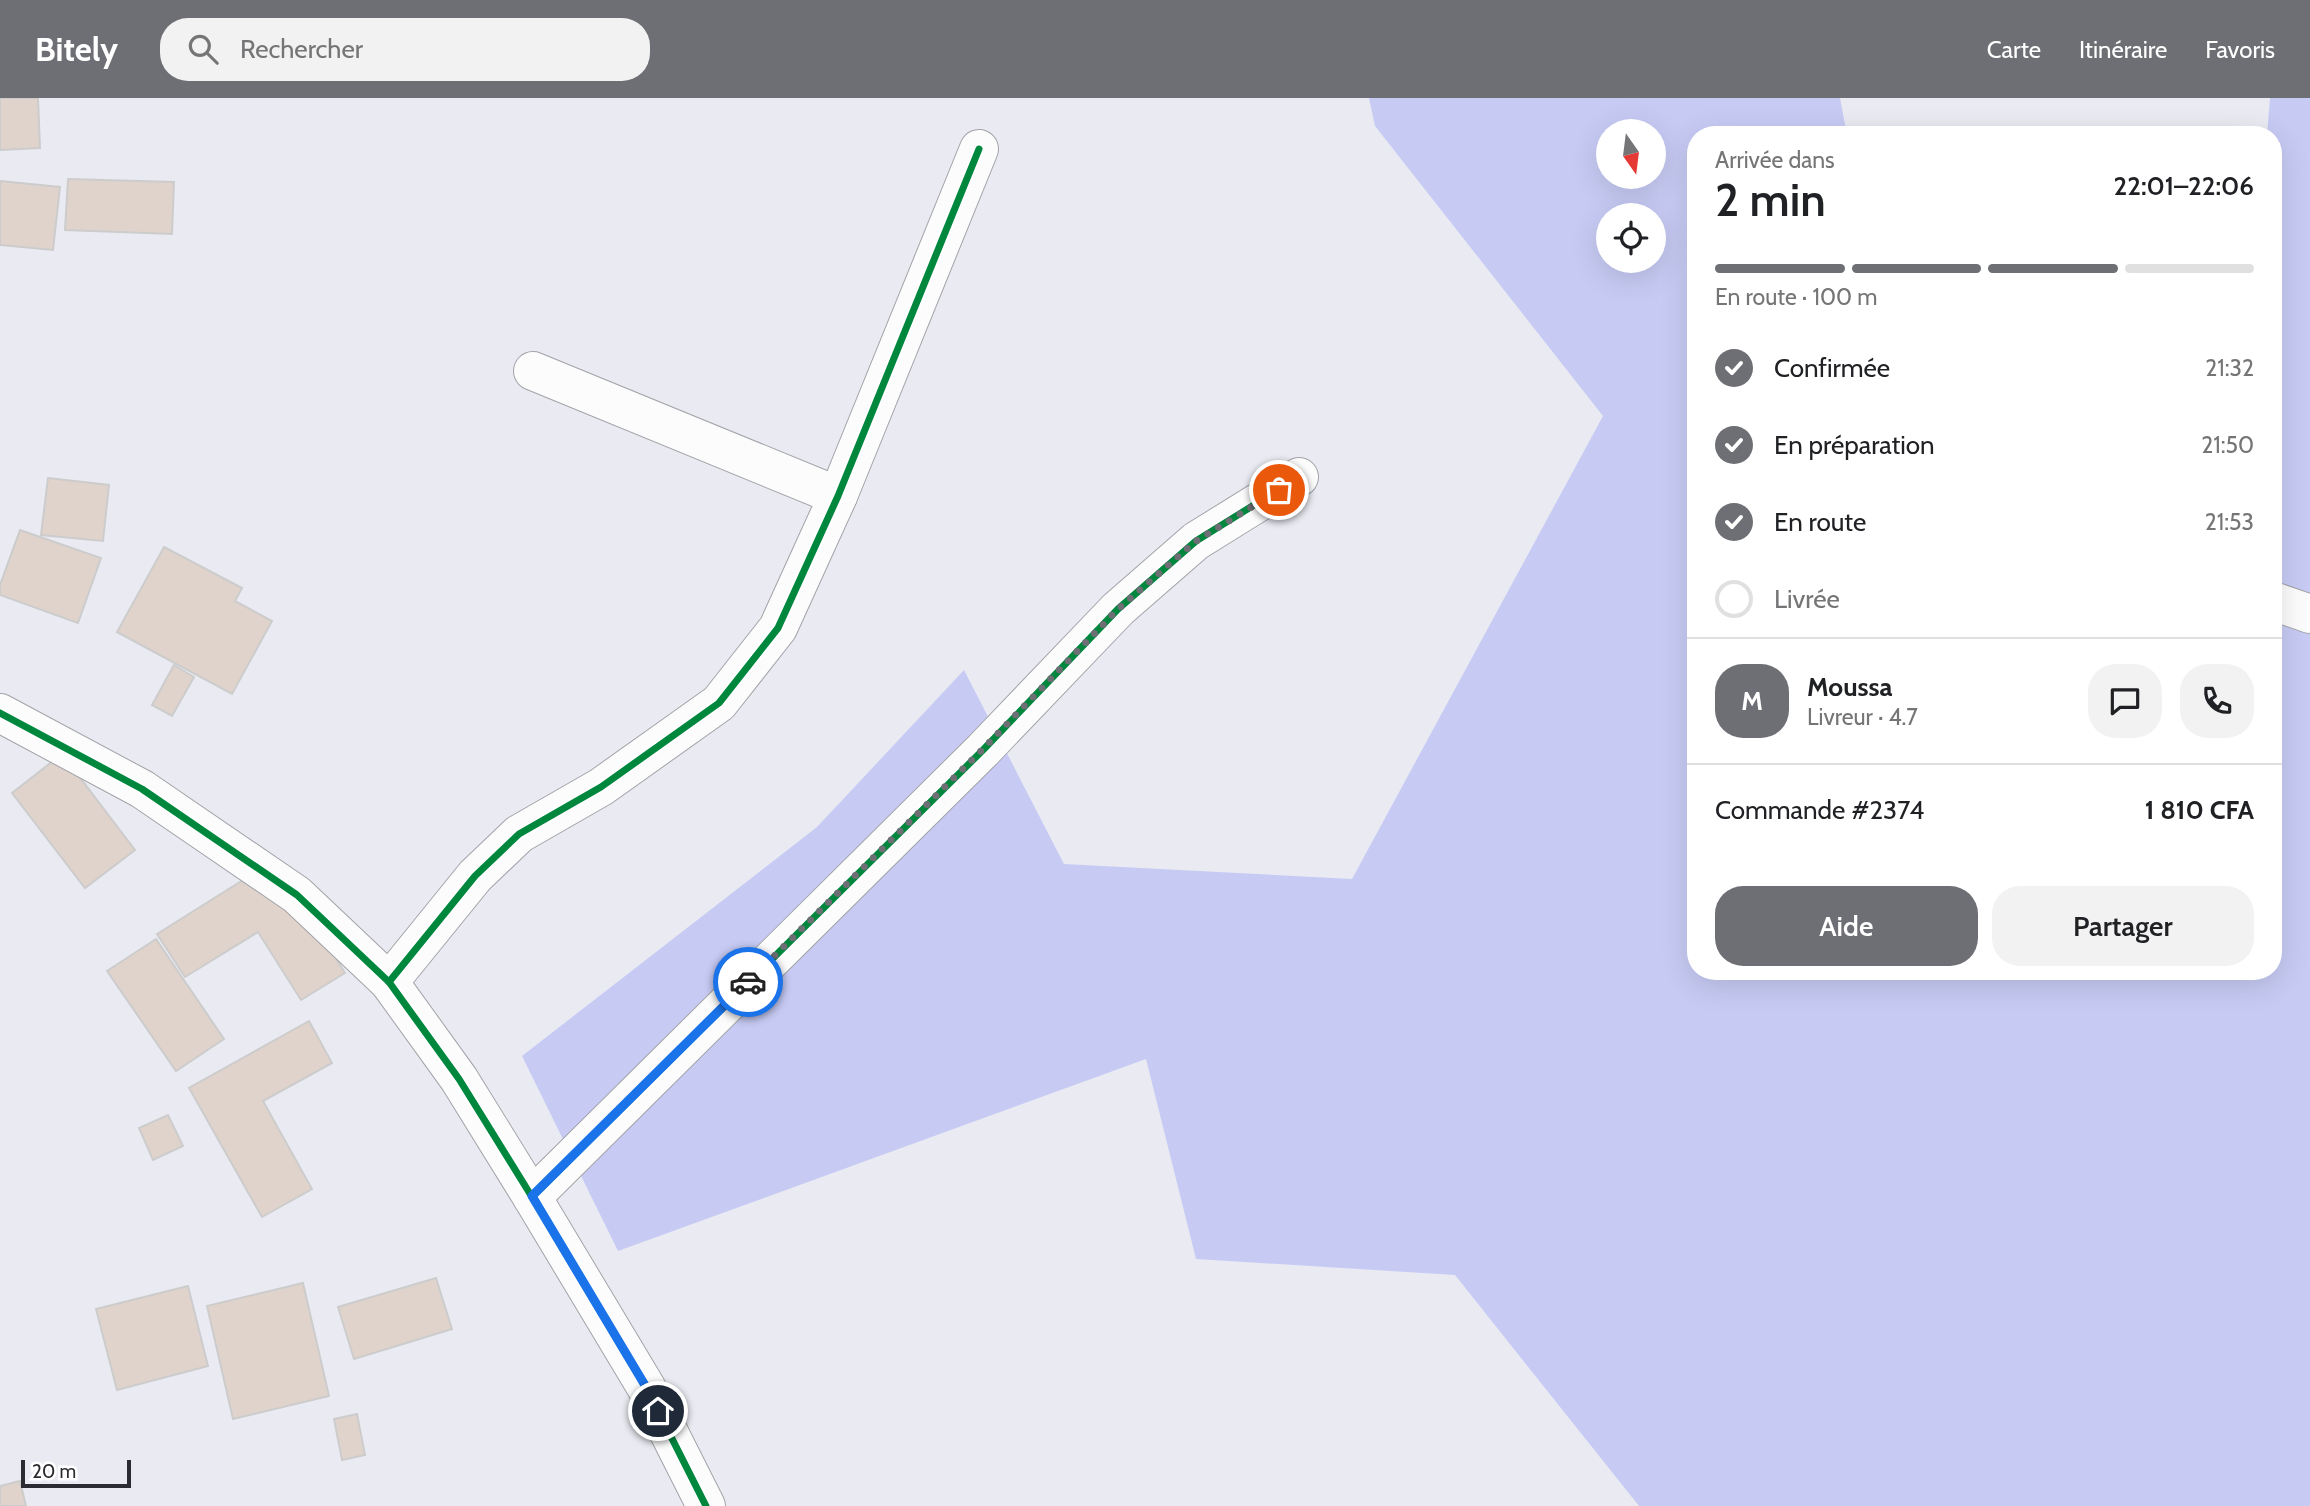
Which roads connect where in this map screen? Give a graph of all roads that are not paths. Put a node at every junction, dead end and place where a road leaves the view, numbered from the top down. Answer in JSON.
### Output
{"nodes":[{"id":1,"x":979,"y":149,"type":"dead end"},
{"id":2,"x":533,"y":371,"type":"dead end"},
{"id":3,"x":1299,"y":477,"type":"dead end"},
{"id":4,"x":838,"y":496,"type":"junction"},
{"id":5,"x":2282,"y":604,"type":"edge"},
{"id":6,"x":2310,"y":614,"type":"edge"},
{"id":7,"x":0,"y":713,"type":"edge"},
{"id":8,"x":389,"y":982,"type":"junction"},
{"id":9,"x":532,"y":1196,"type":"junction"},
{"id":10,"x":706,"y":1506,"type":"edge"}],
"edges":[{"from":1,"to":4,"type":"street"},
{"from":2,"to":4,"type":"street"},
{"from":3,"to":9,"type":"street"},
{"from":4,"to":8,"type":"street"},
{"from":5,"to":6,"type":"street"},
{"from":7,"to":8,"type":"street"},
{"from":8,"to":9,"type":"street"},
{"from":9,"to":10,"type":"street"}]}
